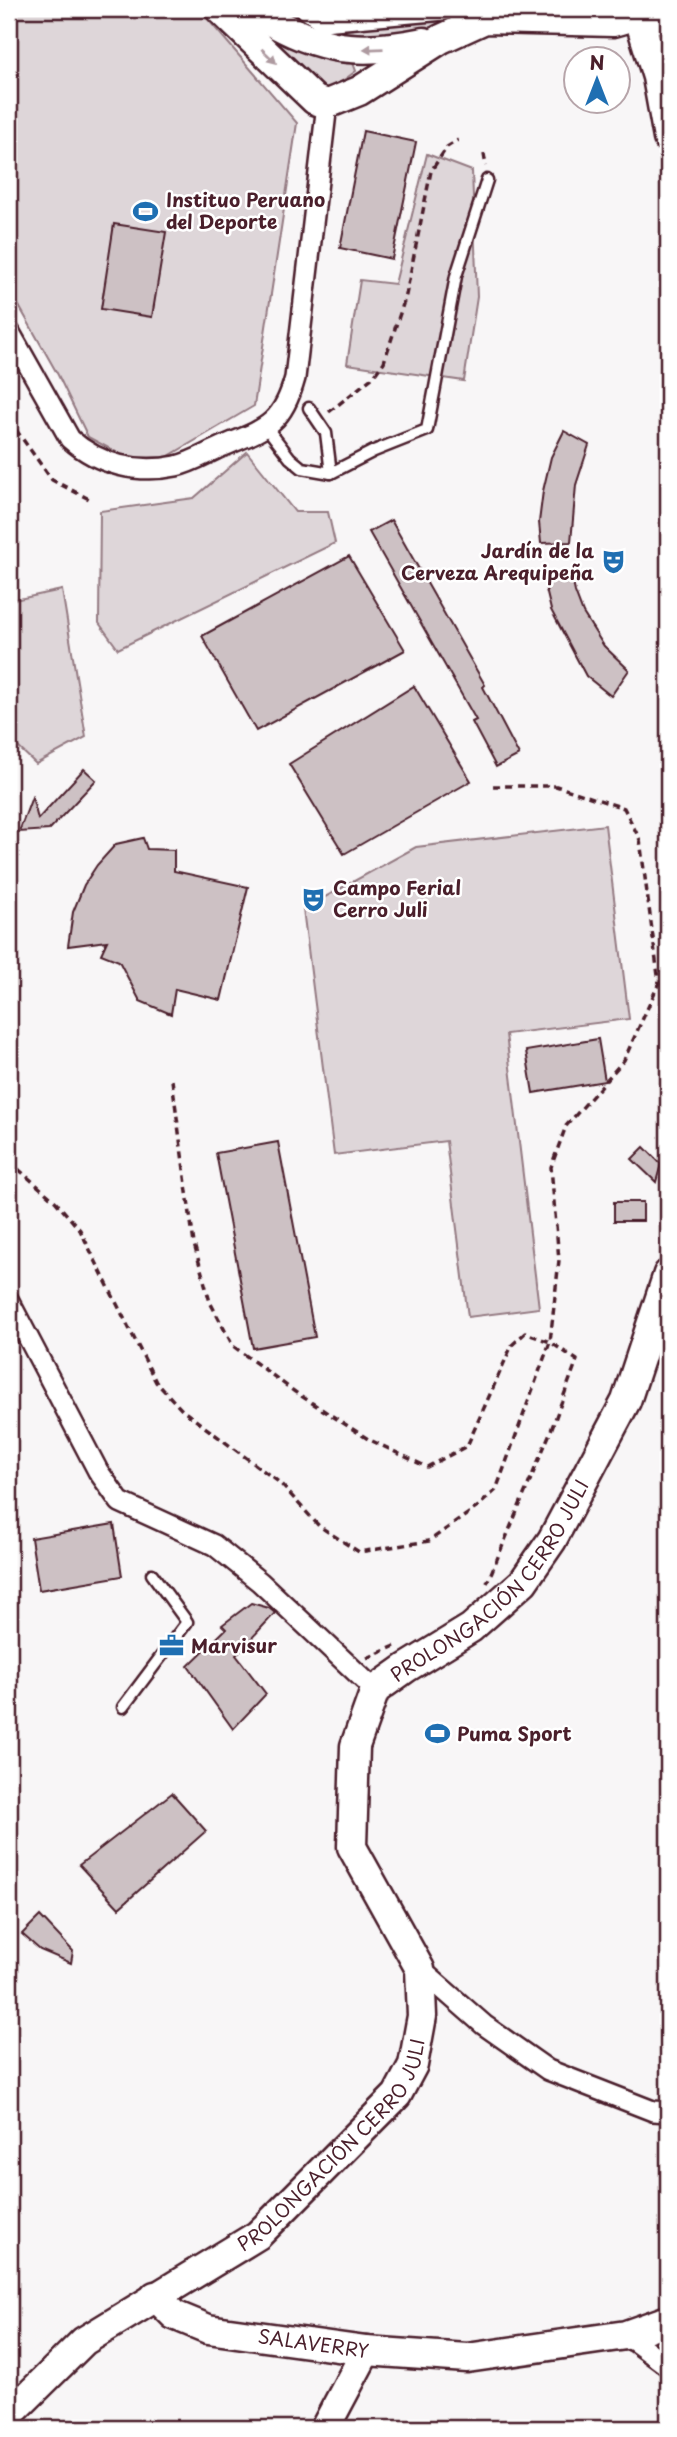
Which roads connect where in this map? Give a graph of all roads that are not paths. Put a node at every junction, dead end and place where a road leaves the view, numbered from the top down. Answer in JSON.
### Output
{"nodes":[{"id":1,"x":220,"y":9,"type":"edge"},
{"id":2,"x":250,"y":9,"type":"edge"},
{"id":3,"x":306,"y":9,"type":"edge"},
{"id":4,"x":455,"y":9,"type":"edge"},
{"id":5,"x":494,"y":14,"type":"edge"},
{"id":6,"x":651,"y":21,"type":"edge"},
{"id":7,"x":441,"y":39,"type":"junction"},
{"id":8,"x":327,"y":104,"type":"junction"},
{"id":9,"x":668,"y":138,"type":"edge"},
{"id":10,"x":487,"y":180,"type":"dead end"},
{"id":11,"x":9,"y":331,"type":"edge"},
{"id":12,"x":309,"y":408,"type":"dead end"},
{"id":13,"x":267,"y":428,"type":"junction"},
{"id":14,"x":331,"y":472,"type":"junction"},
{"id":15,"x":668,"y":1274,"type":"edge"},
{"id":16,"x":9,"y":1301,"type":"edge"},
{"id":17,"x":152,"y":1574,"type":"dead end"},
{"id":18,"x":375,"y":1690,"type":"junction"},
{"id":19,"x":122,"y":1707,"type":"dead end"},
{"id":20,"x":420,"y":1969,"type":"junction"},
{"id":21,"x":668,"y":2112,"type":"edge"},
{"id":22,"x":155,"y":2297,"type":"junction"},
{"id":23,"x":668,"y":2320,"type":"edge"},
{"id":24,"x":626,"y":2335,"type":"junction"},
{"id":25,"x":366,"y":2351,"type":"junction"},
{"id":26,"x":668,"y":2366,"type":"edge"},
{"id":27,"x":9,"y":2415,"type":"edge"},
{"id":28,"x":326,"y":2428,"type":"edge"}],
"edges":[{"from":1,"to":8,"type":"street","one_way":true},
{"from":7,"to":2,"type":"street","one_way":true},
{"from":3,"to":4,"type":"street"},
{"from":5,"to":6,"type":"street"},
{"from":5,"to":7,"type":"street"},
{"from":6,"to":9,"type":"street"},
{"from":7,"to":8,"type":"street"},
{"from":8,"to":13,"type":"street"},
{"from":10,"to":14,"type":"lane"},
{"from":11,"to":13,"type":"street"},
{"from":12,"to":14,"type":"lane"},
{"from":13,"to":14,"type":"lane"},
{"from":15,"to":18,"type":"street","name":"PROLONGACIÓN CERRO JULI"},
{"from":16,"to":18,"type":"street"},
{"from":17,"to":19,"type":"lane"},
{"from":18,"to":20,"type":"street","name":"PROLONGACIÓN CERRO JULI"},
{"from":20,"to":21,"type":"street"},
{"from":20,"to":22,"type":"street","name":"PROLONGACIÓN CERRO JULI"},
{"from":22,"to":25,"type":"street","name":"SALAVERRY"},
{"from":22,"to":27,"type":"street"},
{"from":23,"to":24,"type":"street","name":"SALAVERRY"},
{"from":24,"to":25,"type":"street","name":"SALAVERRY"},
{"from":24,"to":26,"type":"street"},
{"from":25,"to":28,"type":"street"}]}
